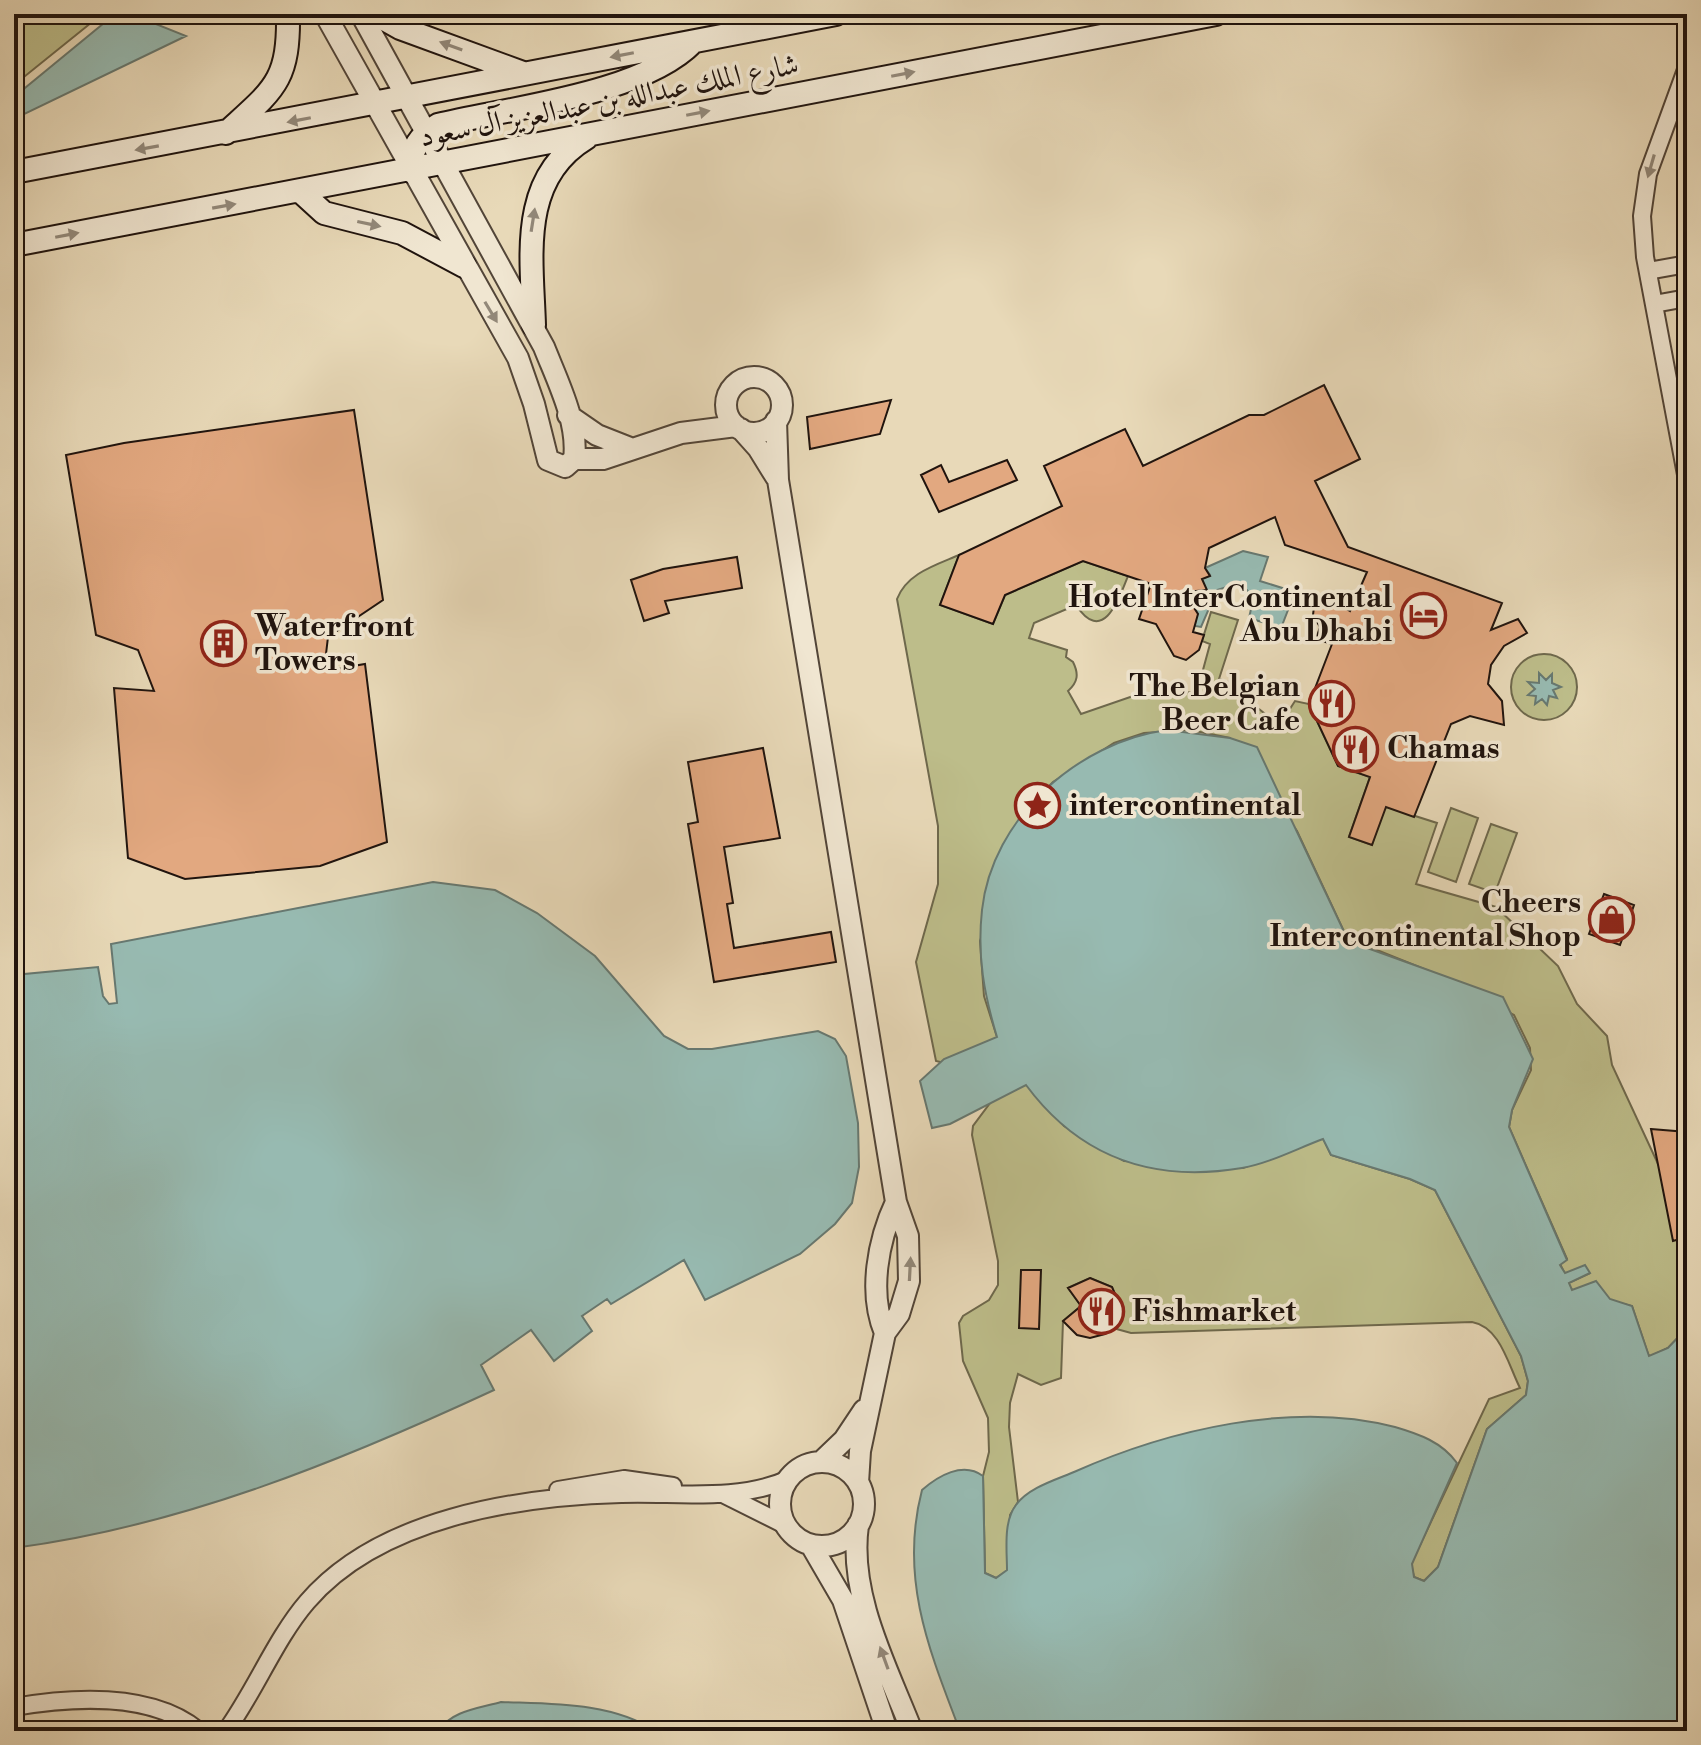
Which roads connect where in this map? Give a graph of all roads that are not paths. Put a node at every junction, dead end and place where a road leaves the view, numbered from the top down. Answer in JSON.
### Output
{"nodes":[{"id":1,"x":288,"y":14,"type":"edge"},
{"id":2,"x":325,"y":14,"type":"edge"},
{"id":3,"x":361,"y":14,"type":"edge"},
{"id":4,"x":375,"y":14,"type":"edge"},
{"id":5,"x":836,"y":14,"type":"edge"},
{"id":6,"x":1216,"y":14,"type":"edge"},
{"id":7,"x":1144,"y":22,"type":"edge"},
{"id":8,"x":693,"y":41,"type":"junction"},
{"id":9,"x":1687,"y":67,"type":"edge"},
{"id":10,"x":524,"y":73,"type":"junction"},
{"id":11,"x":408,"y":99,"type":"junction"},
{"id":12,"x":375,"y":105,"type":"junction"},
{"id":13,"x":426,"y":132,"type":"junction"},
{"id":14,"x":594,"y":133,"type":"junction"},
{"id":15,"x":224,"y":134,"type":"junction"},
{"id":16,"x":444,"y":164,"type":"junction"},
{"id":17,"x":411,"y":171,"type":"junction"},
{"id":18,"x":14,"y":172,"type":"edge"},
{"id":19,"x":301,"y":192,"type":"junction"},
{"id":20,"x":14,"y":245,"type":"edge"},
{"id":21,"x":1687,"y":264,"type":"edge"},
{"id":22,"x":464,"y":266,"type":"junction"},
{"id":23,"x":1648,"y":271,"type":"junction"},
{"id":24,"x":1687,"y":298,"type":"edge"},
{"id":25,"x":1654,"y":304,"type":"junction"},
{"id":26,"x":534,"y":325,"type":"junction"},
{"id":27,"x":727,"y":395,"type":"junction"},
{"id":28,"x":568,"y":415,"type":"junction"},
{"id":29,"x":776,"y":421,"type":"junction"},
{"id":30,"x":738,"y":428,"type":"junction"},
{"id":31,"x":681,"y":433,"type":"junction"},
{"id":32,"x":630,"y":448,"type":"junction"},
{"id":33,"x":574,"y":459,"type":"junction"},
{"id":34,"x":778,"y":480,"type":"junction"},
{"id":35,"x":1687,"y":480,"type":"edge"},
{"id":36,"x":871,"y":1400,"type":"junction"},
{"id":37,"x":821,"y":1462,"type":"junction"},
{"id":38,"x":789,"y":1479,"type":"junction"},
{"id":39,"x":858,"y":1483,"type":"junction"},
{"id":40,"x":724,"y":1494,"type":"junction"},
{"id":41,"x":785,"y":1525,"type":"junction"},
{"id":42,"x":858,"y":1525,"type":"junction"},
{"id":43,"x":811,"y":1545,"type":"junction"},
{"id":44,"x":14,"y":1707,"type":"edge"},
{"id":45,"x":199,"y":1731,"type":"edge"},
{"id":46,"x":226,"y":1731,"type":"edge"},
{"id":47,"x":887,"y":1731,"type":"edge"},
{"id":48,"x":912,"y":1731,"type":"edge"}],
"edges":[{"from":1,"to":15,"type":"main road"},
{"from":2,"to":12,"type":"street"},
{"from":3,"to":11,"type":"street"},
{"from":10,"to":4,"type":"main road","one_way":true},
{"from":5,"to":8,"type":"main road","name":"شارع الملك عبدالله بن عبدالعزيز آل سعود"},
{"from":6,"to":7,"type":"main road","name":"شارع الملك عبدالله بن عبدالعزيز آل سعود"},
{"from":14,"to":7,"type":"main road","name":"شارع الملك عبدالله بن عبدالعزيز آل سعود","one_way":true},
{"from":8,"to":10,"type":"main road","name":"شارع الملك عبدالله بن عبدالعزيز آل سعود","one_way":true},
{"from":8,"to":13,"type":"main road"},
{"from":9,"to":23,"type":"street","one_way":true},
{"from":10,"to":11,"type":"main road","name":"شارع الملك عبدالله بن عبدالعزيز آل سعود"},
{"from":11,"to":12,"type":"main road","name":"شارع الملك عبدالله بن عبدالعزيز آل سعود"},
{"from":11,"to":13,"type":"street"},
{"from":12,"to":15,"type":"main road","name":"شارع الملك عبدالله بن عبدالعزيز آل سعود","one_way":true},
{"from":12,"to":17,"type":"street"},
{"from":13,"to":16,"type":"street"},
{"from":13,"to":17,"type":"main road"},
{"from":14,"to":16,"type":"main road","name":"شارع الملك عبدالله بن عبدالعزيز آل سعود"},
{"from":26,"to":14,"type":"main road","one_way":true},
{"from":15,"to":18,"type":"main road","name":"شارع الملك عبدالله بن عبدالعزيز آل سعود","one_way":true},
{"from":16,"to":17,"type":"main road","name":"شارع الملك عبدالله بن عبدالعزيز آل سعود"},
{"from":16,"to":26,"type":"street"},
{"from":17,"to":19,"type":"main road","name":"شارع الملك عبدالله بن عبدالعزيز آل سعود"},
{"from":17,"to":22,"type":"street"},
{"from":20,"to":19,"type":"main road","name":"شارع الملك عبدالله بن عبدالعزيز آل سعود","one_way":true},
{"from":19,"to":22,"type":"main road","one_way":true},
{"from":21,"to":23,"type":"street"},
{"from":22,"to":33,"type":"street","one_way":true},
{"from":23,"to":25,"type":"street"},
{"from":24,"to":25,"type":"street"},
{"from":25,"to":35,"type":"street"},
{"from":26,"to":28,"type":"street"},
{"from":27,"to":29,"type":"street"},
{"from":27,"to":30,"type":"street"},
{"from":27,"to":31,"type":"street"},
{"from":28,"to":32,"type":"street"},
{"from":28,"to":33,"type":"street"},
{"from":29,"to":30,"type":"street"},
{"from":29,"to":34,"type":"street"},
{"from":30,"to":31,"type":"street"},
{"from":30,"to":34,"type":"street"},
{"from":31,"to":32,"type":"street"},
{"from":32,"to":33,"type":"street"},
{"from":34,"to":36,"type":"street"},
{"from":36,"to":37,"type":"street"},
{"from":36,"to":39,"type":"street"},
{"from":37,"to":38,"type":"street"},
{"from":37,"to":39,"type":"street"},
{"from":38,"to":40,"type":"street"},
{"from":38,"to":41,"type":"street"},
{"from":39,"to":42,"type":"street"},
{"from":40,"to":41,"type":"street"},
{"from":40,"to":46,"type":"street"},
{"from":41,"to":43,"type":"street"},
{"from":42,"to":43,"type":"street"},
{"from":48,"to":42,"type":"street","one_way":true},
{"from":43,"to":47,"type":"street"},
{"from":44,"to":45,"type":"street"}]}
